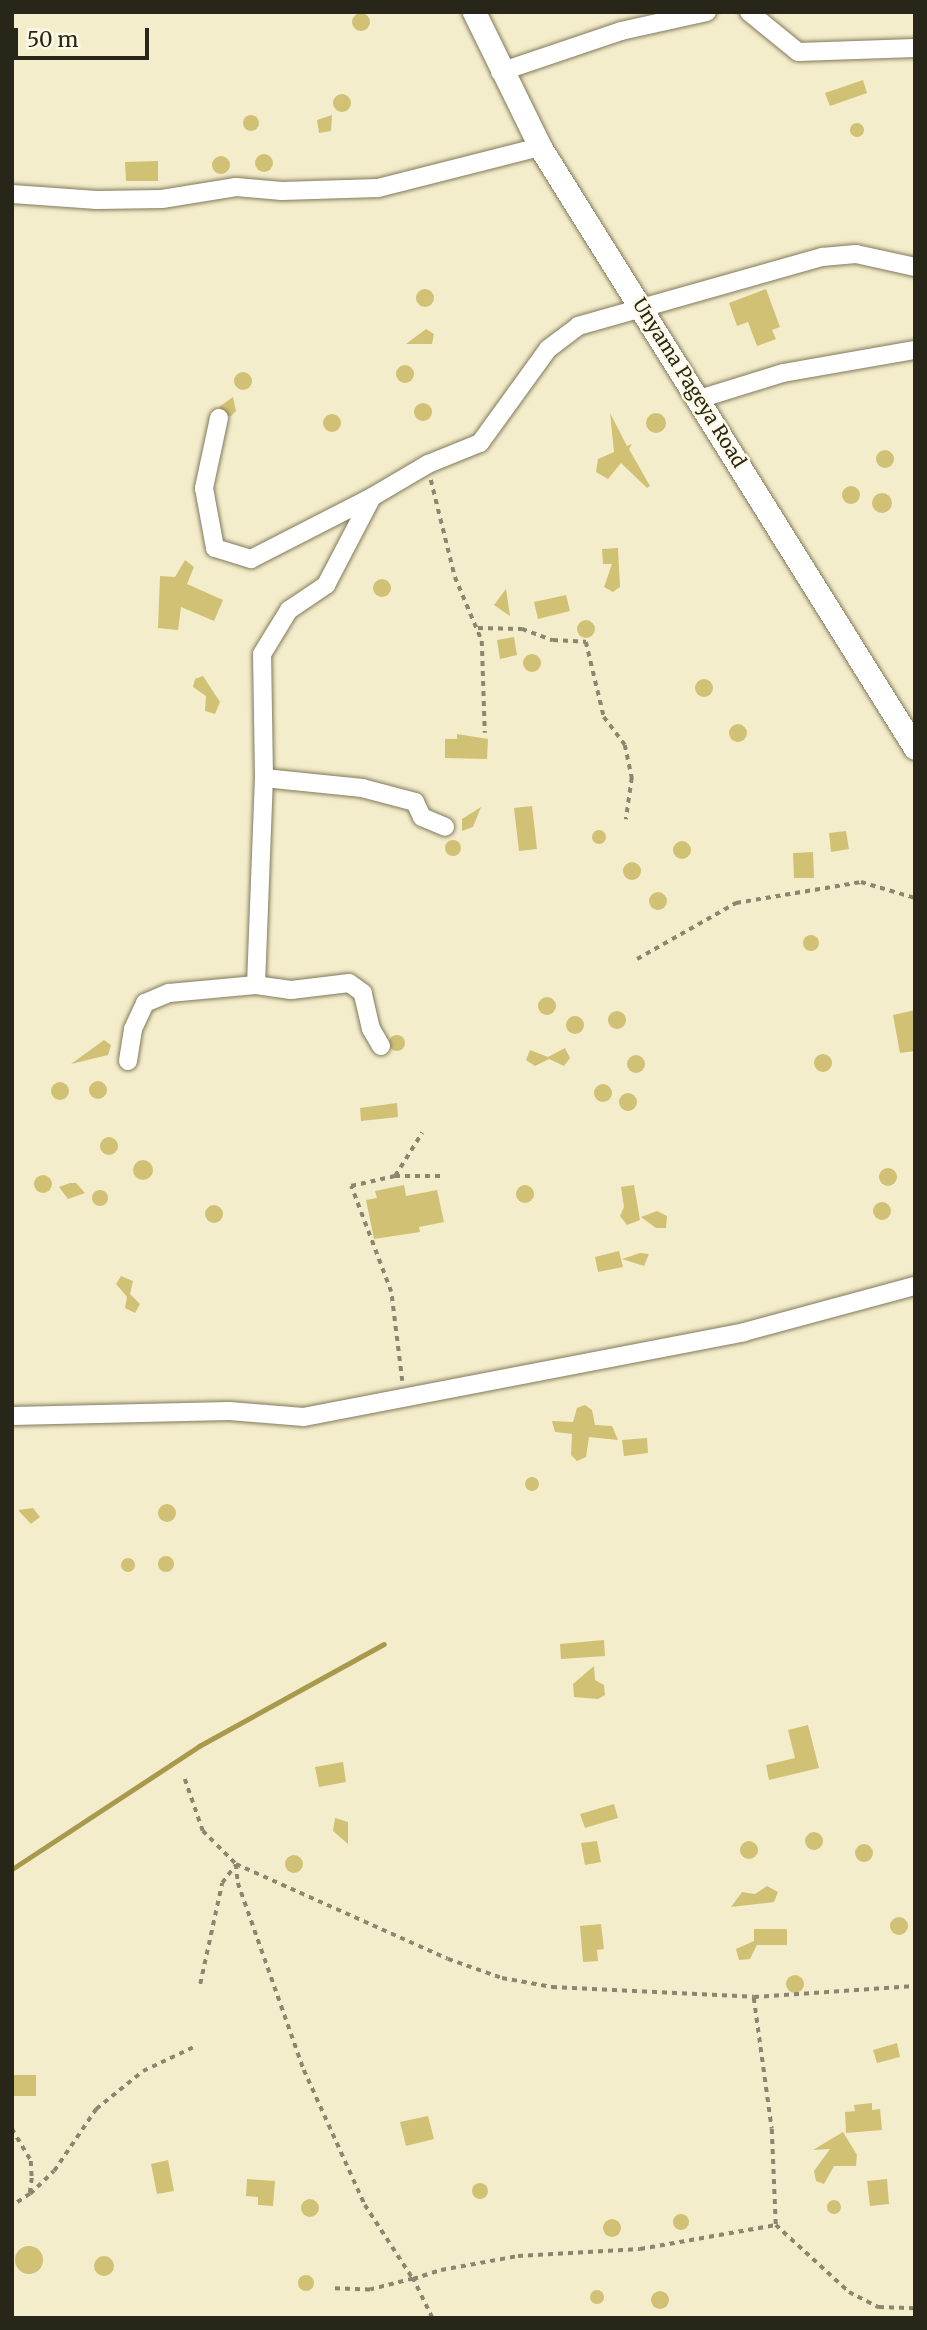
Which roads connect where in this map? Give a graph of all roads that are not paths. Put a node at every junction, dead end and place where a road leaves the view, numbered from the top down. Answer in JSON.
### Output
{"nodes":[{"id":1,"x":474,"y":12,"type":"edge"},
{"id":2,"x":707,"y":12,"type":"edge"},
{"id":3,"x":748,"y":12,"type":"edge"},
{"id":4,"x":915,"y":48,"type":"edge"},
{"id":5,"x":500,"y":72,"type":"junction"},
{"id":6,"x":540,"y":147,"type":"junction"},
{"id":7,"x":12,"y":194,"type":"edge"},
{"id":8,"x":915,"y":267,"type":"edge"},
{"id":9,"x":643,"y":309,"type":"junction"},
{"id":10,"x":915,"y":350,"type":"edge"},
{"id":11,"x":699,"y":399,"type":"junction"},
{"id":12,"x":219,"y":418,"type":"dead end"},
{"id":13,"x":372,"y":497,"type":"junction"},
{"id":14,"x":915,"y":748,"type":"edge"},
{"id":15,"x":264,"y":778,"type":"junction"},
{"id":16,"x":445,"y":827,"type":"dead end"},
{"id":17,"x":256,"y":985,"type":"junction"},
{"id":18,"x":381,"y":1046,"type":"dead end"},
{"id":19,"x":128,"y":1061,"type":"dead end"},
{"id":20,"x":915,"y":1286,"type":"edge"},
{"id":21,"x":12,"y":1416,"type":"edge"}],
"edges":[{"from":1,"to":5,"type":"street","name":"Unyama Pageya Road"},
{"from":2,"to":5,"type":"street"},
{"from":3,"to":4,"type":"street"},
{"from":5,"to":6,"type":"street","name":"Unyama Pageya Road"},
{"from":6,"to":7,"type":"street"},
{"from":6,"to":9,"type":"street","name":"Unyama Pageya Road"},
{"from":8,"to":9,"type":"street"},
{"from":9,"to":11,"type":"street","name":"Unyama Pageya Road"},
{"from":9,"to":13,"type":"street"},
{"from":10,"to":11,"type":"street"},
{"from":11,"to":14,"type":"street","name":"Unyama Pageya Road"},
{"from":12,"to":13,"type":"street"},
{"from":13,"to":15,"type":"street"},
{"from":15,"to":16,"type":"street"},
{"from":15,"to":17,"type":"street"},
{"from":17,"to":18,"type":"street"},
{"from":17,"to":19,"type":"street"},
{"from":20,"to":21,"type":"street"}]}
